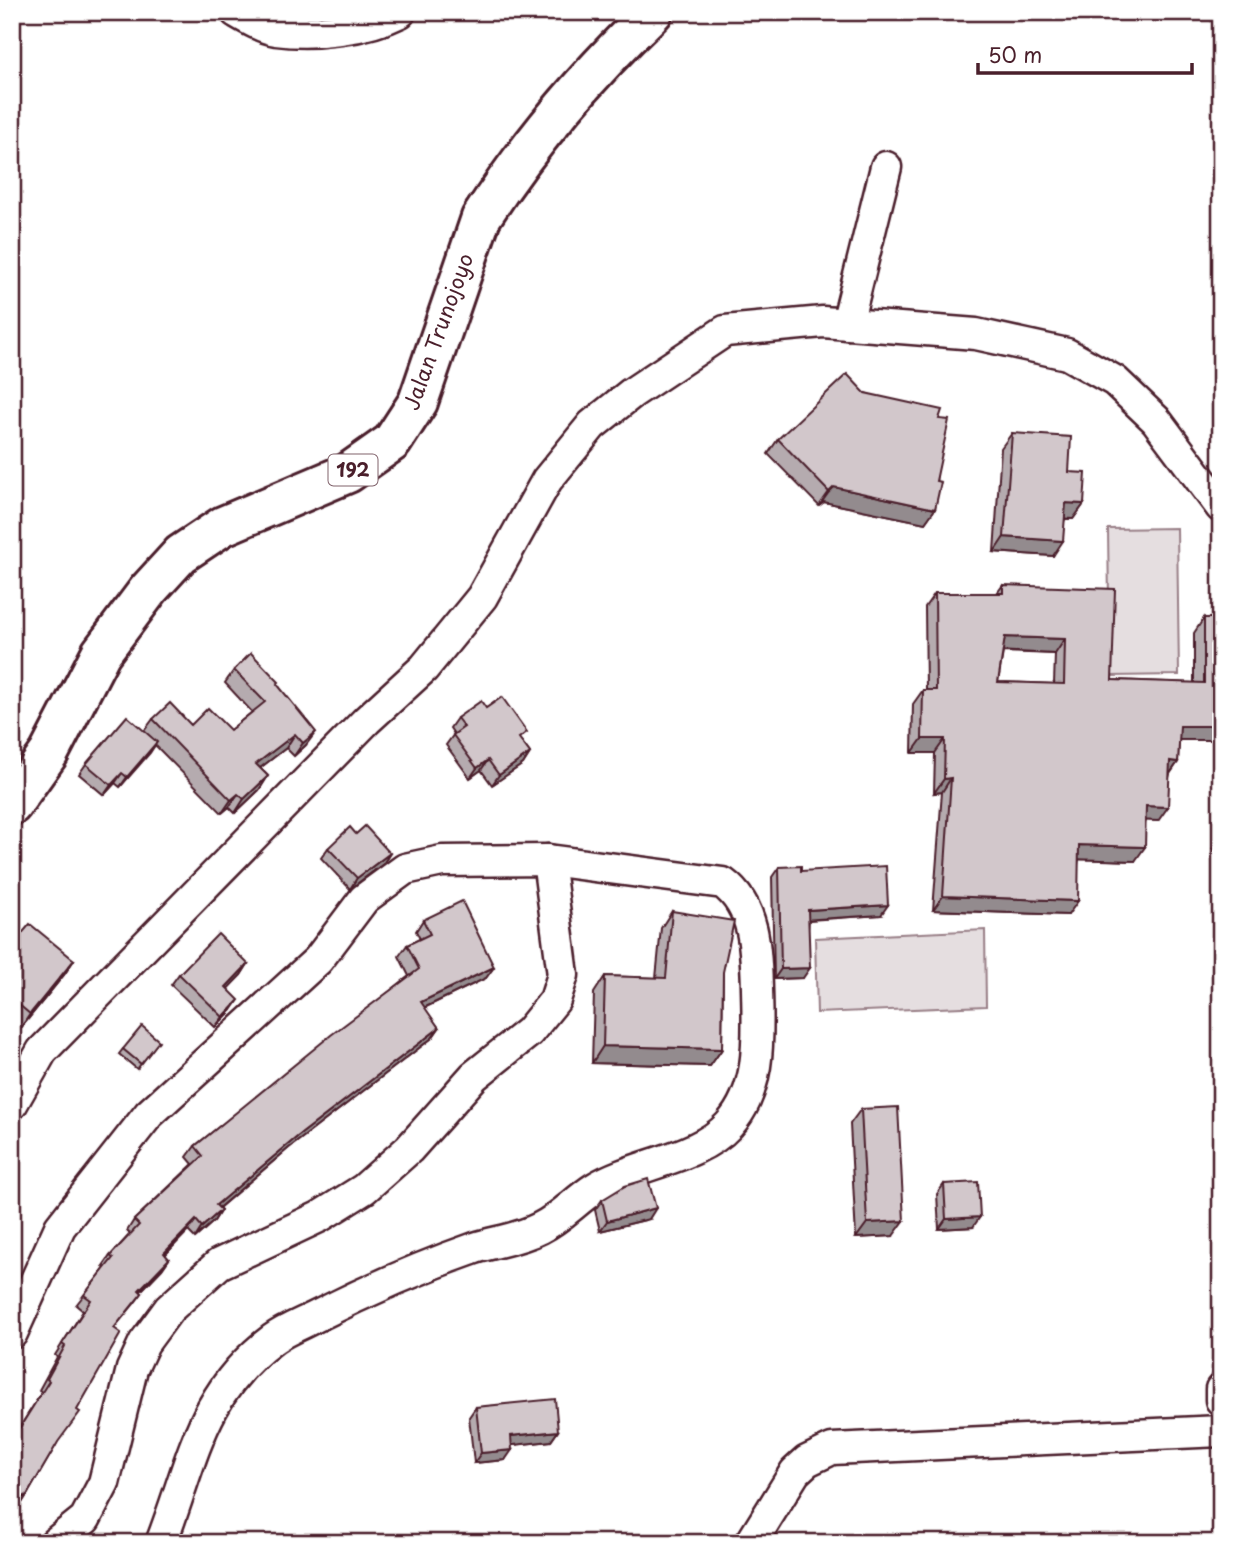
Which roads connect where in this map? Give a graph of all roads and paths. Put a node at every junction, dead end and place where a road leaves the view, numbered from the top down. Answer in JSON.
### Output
{"nodes":[{"id":1,"x":236,"y":12,"type":"edge"},
{"id":2,"x":401,"y":12,"type":"edge"},
{"id":3,"x":653,"y":12,"type":"edge"},
{"id":4,"x":886,"y":167,"type":"dead end"},
{"id":5,"x":847,"y":324,"type":"junction"},
{"id":6,"x":1221,"y":507,"type":"edge"},
{"id":7,"x":12,"y":805,"type":"edge"},
{"id":8,"x":548,"y":860,"type":"junction"},
{"id":9,"x":12,"y":1104,"type":"edge"},
{"id":10,"x":12,"y":1333,"type":"edge"},
{"id":11,"x":1221,"y":1389,"type":"edge"},
{"id":12,"x":1221,"y":1400,"type":"edge"},
{"id":13,"x":1221,"y":1431,"type":"edge"},
{"id":14,"x":55,"y":1543,"type":"edge"},
{"id":15,"x":161,"y":1543,"type":"edge"},
{"id":16,"x":751,"y":1543,"type":"edge"}],
"edges":[{"from":1,"to":2,"type":"street"},
{"from":3,"to":7,"type":"main road","name":"Jalan Trunojoyo","number":"192"},
{"from":4,"to":5,"type":"street"},
{"from":5,"to":6,"type":"street"},
{"from":5,"to":9,"type":"street"},
{"from":8,"to":10,"type":"street"},
{"from":8,"to":14,"type":"street"},
{"from":8,"to":15,"type":"street"},
{"from":11,"to":12,"type":"street"},
{"from":13,"to":16,"type":"street"}]}
